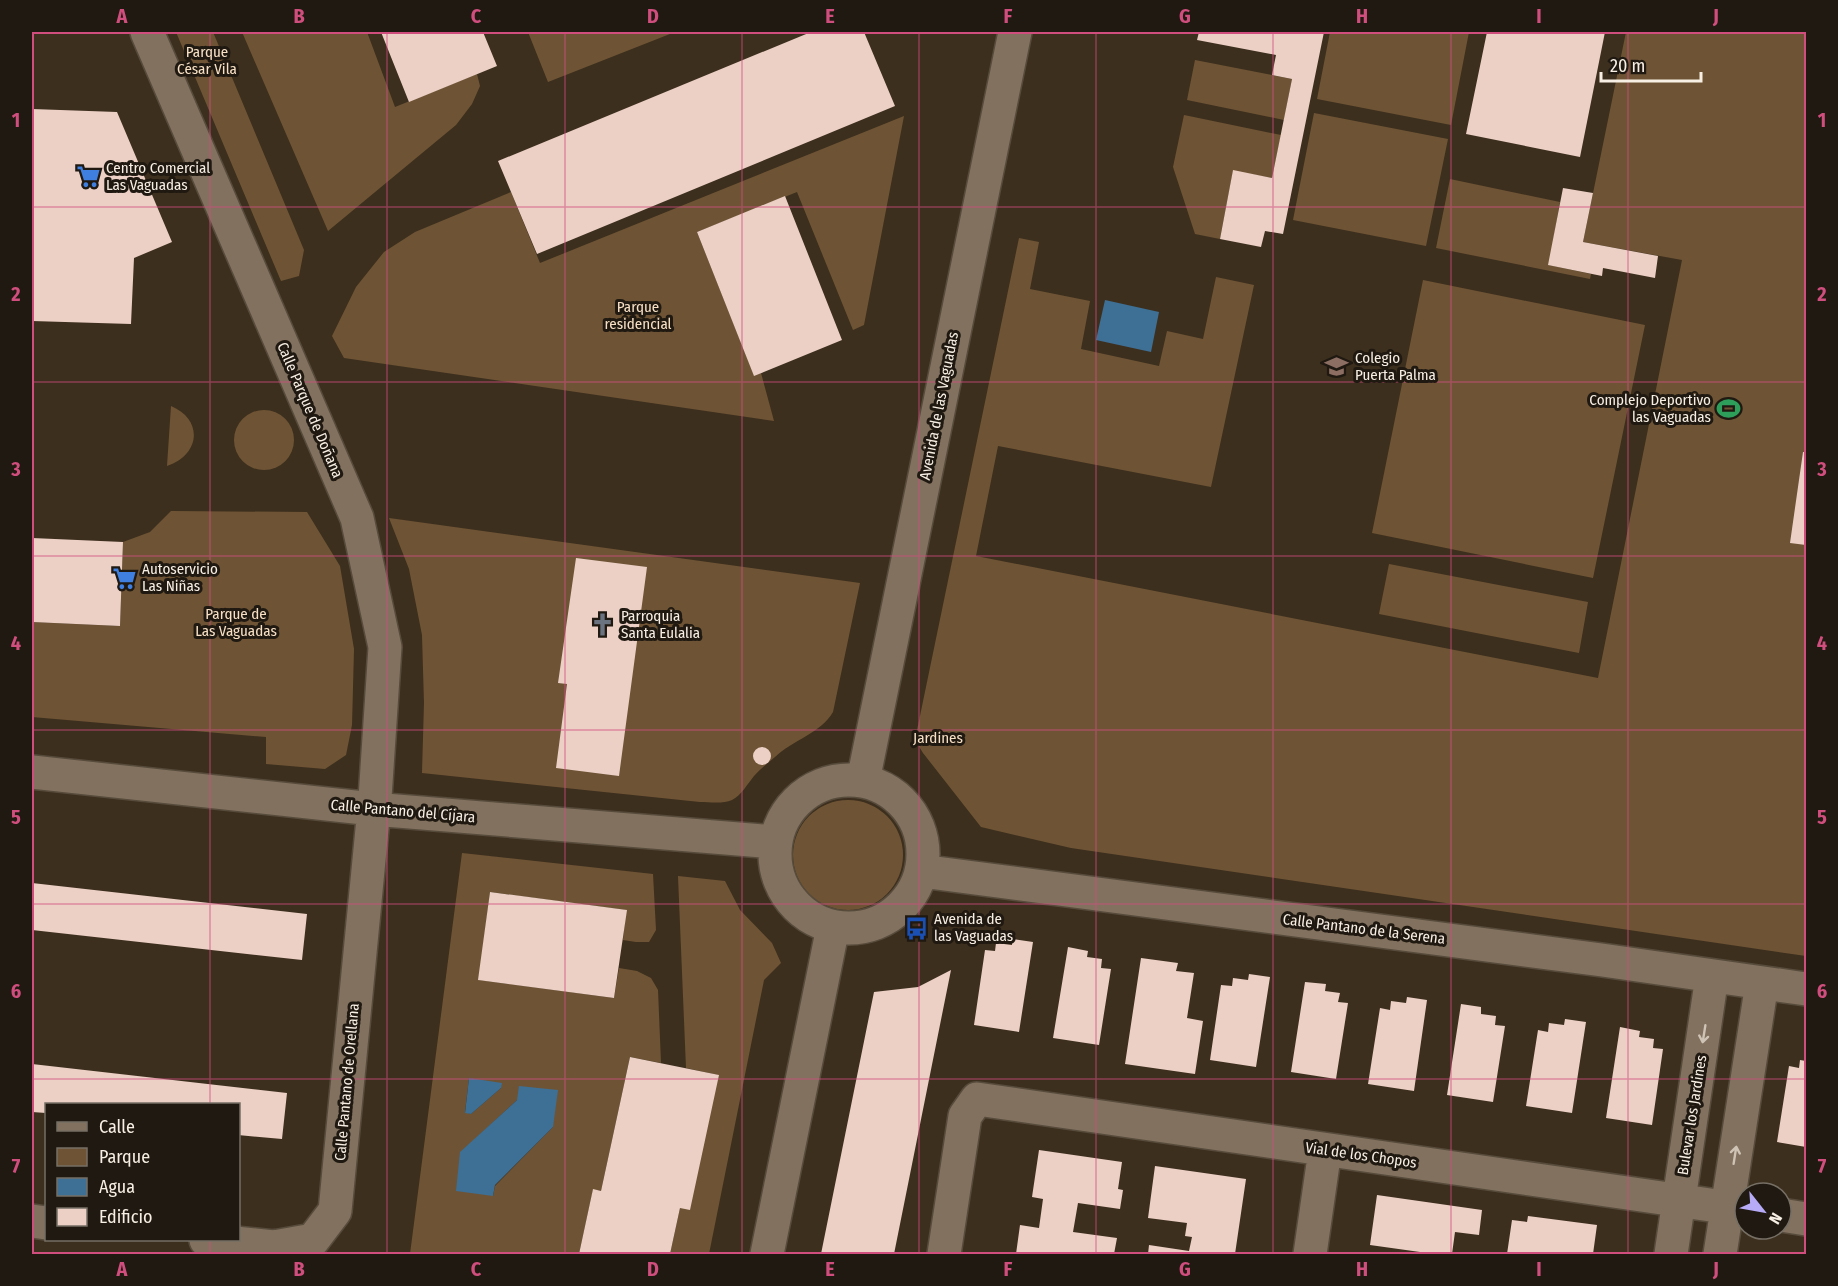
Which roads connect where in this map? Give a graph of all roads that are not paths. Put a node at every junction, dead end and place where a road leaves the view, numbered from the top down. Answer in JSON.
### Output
{"nodes":[{"id":1,"x":147,"y":32,"type":"edge"},
{"id":2,"x":1015,"y":32,"type":"edge"},
{"id":3,"x":32,"y":772,"type":"edge"},
{"id":4,"x":863,"y":781,"type":"junction"},
{"id":5,"x":373,"y":809,"type":"junction"},
{"id":6,"x":775,"y":842,"type":"junction"},
{"id":7,"x":921,"y":871,"type":"junction"},
{"id":8,"x":833,"y":927,"type":"junction"},
{"id":9,"x":1713,"y":976,"type":"junction"},
{"id":10,"x":1762,"y":983,"type":"junction"},
{"id":11,"x":1806,"y":989,"type":"edge"},
{"id":12,"x":1324,"y":1150,"type":"junction"},
{"id":13,"x":1739,"y":1181,"type":"edge"},
{"id":14,"x":1679,"y":1201,"type":"junction"},
{"id":15,"x":1733,"y":1209,"type":"edge"},
{"id":16,"x":1733,"y":1217,"type":"edge"},
{"id":17,"x":223,"y":1241,"type":"edge"},
{"id":18,"x":768,"y":1254,"type":"edge"},
{"id":19,"x":944,"y":1254,"type":"edge"},
{"id":20,"x":1310,"y":1254,"type":"edge"},
{"id":21,"x":1671,"y":1254,"type":"edge"},
{"id":22,"x":1720,"y":1254,"type":"edge"}],
"edges":[{"from":1,"to":5,"type":"street","name":"Calle Parque de Doñana"},
{"from":2,"to":4,"type":"street","name":"Avenida de las Vaguadas"},
{"from":3,"to":5,"type":"street","name":"Calle Pantano del Cíjara"},
{"from":4,"to":6,"type":"street"},
{"from":4,"to":7,"type":"street"},
{"from":5,"to":6,"type":"street","name":"Calle Pantano del Cíjara"},
{"from":5,"to":17,"type":"street","name":"Calle Pantano de Orellana"},
{"from":6,"to":8,"type":"street"},
{"from":7,"to":8,"type":"street"},
{"from":7,"to":9,"type":"street","name":"Calle Pantano de la Serena"},
{"from":8,"to":18,"type":"street"},
{"from":9,"to":10,"type":"street","name":"Calle Pantano de la Serena"},
{"from":9,"to":14,"type":"street","name":"Bulevar los Jardines","one_way":true},
{"from":10,"to":11,"type":"street","name":"Calle Pantano de la Serena"},
{"from":13,"to":10,"type":"street","one_way":true},
{"from":12,"to":14,"type":"street","name":"Vial de los Chopos"},
{"from":12,"to":19,"type":"street","name":"Vial de los Chopos"},
{"from":12,"to":20,"type":"street"},
{"from":14,"to":15,"type":"street","name":"Vial de los Chopos"},
{"from":14,"to":21,"type":"street","name":"Bulevar los Jardines"},
{"from":16,"to":22,"type":"street"}]}
